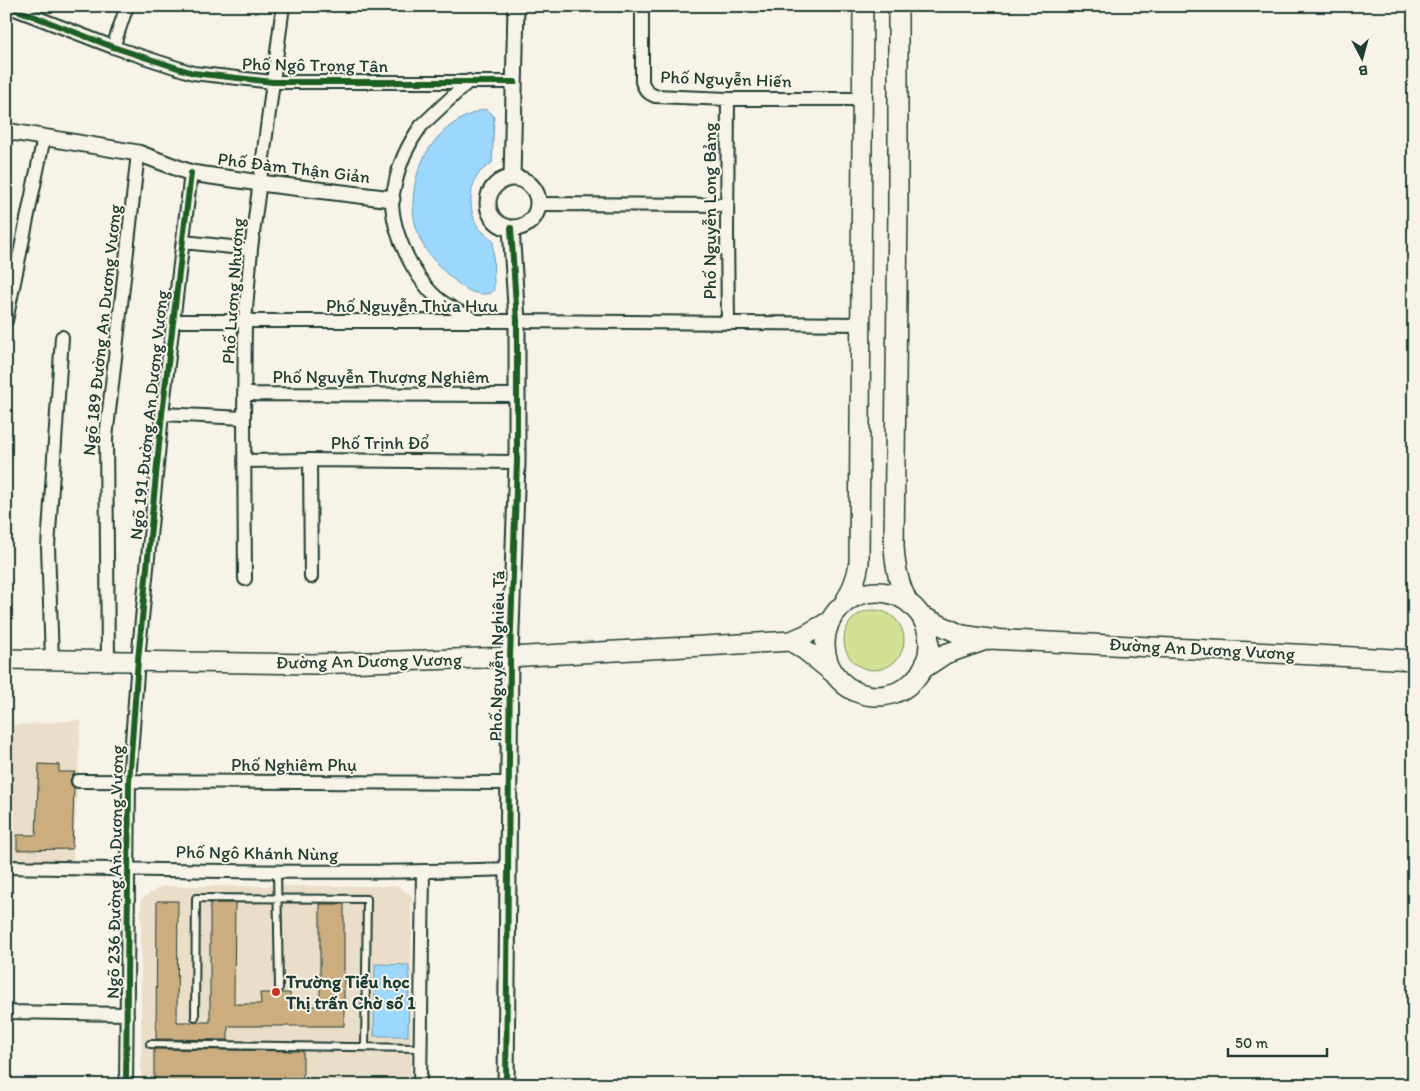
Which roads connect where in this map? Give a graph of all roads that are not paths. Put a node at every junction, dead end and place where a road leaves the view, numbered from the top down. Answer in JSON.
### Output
{"nodes":[{"id":1,"x":7,"y":6,"type":"edge"},
{"id":2,"x":127,"y":6,"type":"edge"},
{"id":3,"x":516,"y":6,"type":"edge"},
{"id":4,"x":642,"y":6,"type":"edge"},
{"id":5,"x":863,"y":6,"type":"edge"},
{"id":6,"x":898,"y":6,"type":"edge"},
{"id":7,"x":280,"y":7,"type":"edge"},
{"id":8,"x":112,"y":47,"type":"junction"},
{"id":9,"x":469,"y":81,"type":"junction"},
{"id":10,"x":273,"y":82,"type":"junction"},
{"id":11,"x":514,"y":82,"type":"junction"},
{"id":12,"x":728,"y":99,"type":"junction"},
{"id":13,"x":862,"y":99,"type":"junction"},
{"id":14,"x":6,"y":131,"type":"edge"},
{"id":15,"x":44,"y":137,"type":"junction"},
{"id":16,"x":138,"y":153,"type":"junction"},
{"id":17,"x":191,"y":173,"type":"junction"},
{"id":18,"x":512,"y":178,"type":"junction"},
{"id":19,"x":260,"y":184,"type":"junction"},
{"id":20,"x":392,"y":199,"type":"junction"},
{"id":21,"x":538,"y":204,"type":"junction"},
{"id":22,"x":727,"y":205,"type":"junction"},
{"id":23,"x":511,"y":228,"type":"junction"},
{"id":24,"x":183,"y":242,"type":"junction"},
{"id":25,"x":251,"y":250,"type":"junction"},
{"id":26,"x":6,"y":321,"type":"edge"},
{"id":27,"x":174,"y":321,"type":"junction"},
{"id":28,"x":245,"y":321,"type":"junction"},
{"id":29,"x":476,"y":321,"type":"junction"},
{"id":30,"x":518,"y":321,"type":"junction"},
{"id":31,"x":728,"y":322,"type":"junction"},
{"id":32,"x":861,"y":324,"type":"junction"},
{"id":33,"x":62,"y":337,"type":"dead end"},
{"id":34,"x":244,"y":394,"type":"junction"},
{"id":35,"x":517,"y":395,"type":"junction"},
{"id":36,"x":162,"y":414,"type":"junction"},
{"id":37,"x":244,"y":418,"type":"junction"},
{"id":38,"x":310,"y":460,"type":"junction"},
{"id":39,"x":244,"y":461,"type":"junction"},
{"id":40,"x":517,"y":462,"type":"junction"},
{"id":41,"x":311,"y":577,"type":"dead end"},
{"id":42,"x":245,"y":579,"type":"dead end"},
{"id":43,"x":842,"y":605,"type":"junction"},
{"id":44,"x":915,"y":609,"type":"junction"},
{"id":45,"x":830,"y":621,"type":"junction"},
{"id":46,"x":989,"y":639,"type":"junction"},
{"id":47,"x":791,"y":641,"type":"junction"},
{"id":48,"x":510,"y":657,"type":"junction"},
{"id":49,"x":6,"y":658,"type":"edge"},
{"id":50,"x":52,"y":660,"type":"junction"},
{"id":51,"x":108,"y":660,"type":"junction"},
{"id":52,"x":138,"y":660,"type":"junction"},
{"id":53,"x":1414,"y":660,"type":"edge"},
{"id":54,"x":924,"y":668,"type":"junction"},
{"id":55,"x":833,"y":674,"type":"junction"},
{"id":56,"x":78,"y":782,"type":"dead end"},
{"id":57,"x":129,"y":782,"type":"junction"},
{"id":58,"x":509,"y":783,"type":"junction"},
{"id":59,"x":6,"y":867,"type":"edge"},
{"id":60,"x":128,"y":869,"type":"junction"},
{"id":61,"x":508,"y":869,"type":"junction"},
{"id":62,"x":277,"y":871,"type":"junction"},
{"id":63,"x":422,"y":872,"type":"junction"},
{"id":64,"x":277,"y":898,"type":"junction"},
{"id":65,"x":279,"y":988,"type":"dead end"},
{"id":66,"x":6,"y":1012,"type":"edge"},
{"id":67,"x":127,"y":1014,"type":"junction"},
{"id":68,"x":195,"y":1017,"type":"dead end"},
{"id":69,"x":150,"y":1044,"type":"dead end"},
{"id":70,"x":365,"y":1047,"type":"junction"},
{"id":71,"x":420,"y":1048,"type":"junction"},
{"id":72,"x":126,"y":1085,"type":"edge"},
{"id":73,"x":420,"y":1085,"type":"edge"},
{"id":74,"x":506,"y":1085,"type":"edge"}],
"edges":[{"from":1,"to":8,"type":"street","name":"Phố Ngô Trọng Tân"},
{"from":2,"to":8,"type":"street"},
{"from":3,"to":11,"type":"street"},
{"from":4,"to":12,"type":"street","name":"Phố Nguyễn Hiến"},
{"from":5,"to":13,"type":"main road"},
{"from":6,"to":44,"type":"main road"},
{"from":7,"to":10,"type":"street","name":"Phố Lương Nhượng"},
{"from":8,"to":10,"type":"street","name":"Phố Ngô Trọng Tân"},
{"from":9,"to":10,"type":"street","name":"Phố Ngô Trọng Tân"},
{"from":9,"to":11,"type":"street","name":"Phố Ngô Trọng Tân"},
{"from":9,"to":20,"type":"street"},
{"from":10,"to":19,"type":"street","name":"Phố Lương Nhượng"},
{"from":11,"to":18,"type":"street"},
{"from":12,"to":13,"type":"street","name":"Phố Nguyễn Hiến"},
{"from":12,"to":22,"type":"street","name":"Phố Nguyễn Long Bảng"},
{"from":13,"to":32,"type":"main road"},
{"from":14,"to":15,"type":"street","name":"Phố Đàm Thận Giản"},
{"from":15,"to":16,"type":"street","name":"Phố Đàm Thận Giản"},
{"from":15,"to":26,"type":"street"},
{"from":16,"to":17,"type":"street","name":"Phố Đàm Thận Giản"},
{"from":16,"to":51,"type":"street","name":"Ngõ 189 Đường An Dương Vương"},
{"from":17,"to":19,"type":"street","name":"Phố Đàm Thận Giản"},
{"from":17,"to":24,"type":"street","name":"Ngõ 191 Đường An Dương Vương"},
{"from":18,"to":21,"type":"street"},
{"from":18,"to":23,"type":"street"},
{"from":19,"to":20,"type":"street","name":"Phố Đàm Thận Giản"},
{"from":19,"to":25,"type":"street","name":"Phố Lương Nhượng"},
{"from":20,"to":29,"type":"street"},
{"from":21,"to":22,"type":"street"},
{"from":21,"to":23,"type":"street"},
{"from":22,"to":31,"type":"street","name":"Phố Nguyễn Long Bảng"},
{"from":23,"to":30,"type":"street","name":"Phố Nguyễn Nghiêu Tá"},
{"from":24,"to":25,"type":"street"},
{"from":24,"to":27,"type":"street","name":"Ngõ 191 Đường An Dương Vương"},
{"from":25,"to":28,"type":"street","name":"Phố Lương Nhượng"},
{"from":27,"to":28,"type":"street","name":"Phố Nguyễn Thừa Hưu"},
{"from":27,"to":36,"type":"street","name":"Ngõ 191 Đường An Dương Vương"},
{"from":28,"to":29,"type":"street","name":"Phố Nguyễn Thừa Hưu"},
{"from":28,"to":34,"type":"street","name":"Phố Lương Nhượng"},
{"from":29,"to":30,"type":"street","name":"Phố Nguyễn Thừa Hưu"},
{"from":30,"to":31,"type":"street","name":"Phố Nguyễn Thừa Hưu"},
{"from":30,"to":35,"type":"street","name":"Phố Nguyễn Nghiêu Tá"},
{"from":31,"to":32,"type":"street","name":"Phố Nguyễn Thừa Hưu"},
{"from":32,"to":43,"type":"main road"},
{"from":33,"to":50,"type":"street"},
{"from":34,"to":35,"type":"street","name":"Phố Nguyễn Thượng Nghiêm"},
{"from":34,"to":37,"type":"street","name":"Phố Lương Nhượng"},
{"from":35,"to":40,"type":"street","name":"Phố Nguyễn Nghiêu Tá"},
{"from":36,"to":37,"type":"street"},
{"from":36,"to":52,"type":"street","name":"Ngõ 191 Đường An Dương Vương"},
{"from":37,"to":39,"type":"street","name":"Phố Lương Nhượng"},
{"from":38,"to":39,"type":"street","name":"Phố Trịnh Đổ"},
{"from":38,"to":40,"type":"street","name":"Phố Trịnh Đổ"},
{"from":38,"to":41,"type":"street"},
{"from":39,"to":42,"type":"street","name":"Phố Lương Nhượng"},
{"from":40,"to":48,"type":"street","name":"Phố Nguyễn Nghiêu Tá"},
{"from":43,"to":44,"type":"main road"},
{"from":43,"to":45,"type":"main road"},
{"from":44,"to":46,"type":"main road","name":"Đường An Dương Vương"},
{"from":44,"to":54,"type":"main road"},
{"from":45,"to":47,"type":"main road","name":"Đường An Dương Vương"},
{"from":45,"to":55,"type":"main road"},
{"from":46,"to":53,"type":"main road","name":"Đường An Dương Vương"},
{"from":46,"to":54,"type":"main road","name":"Đường An Dương Vương"},
{"from":47,"to":48,"type":"main road","name":"Đường An Dương Vương"},
{"from":47,"to":55,"type":"main road"},
{"from":48,"to":52,"type":"main road","name":"Đường An Dương Vương"},
{"from":48,"to":58,"type":"street","name":"Phố Nguyễn Nghiêu Tá"},
{"from":49,"to":50,"type":"main road","name":"Đường An Dương Vương"},
{"from":50,"to":51,"type":"main road","name":"Đường An Dương Vương"},
{"from":51,"to":52,"type":"main road","name":"Đường An Dương Vương"},
{"from":52,"to":57,"type":"street","name":"Ngõ 236 Đường An Dương Vương"},
{"from":54,"to":55,"type":"main road"},
{"from":56,"to":57,"type":"street","name":"Phố Nghiêm Phụ"},
{"from":57,"to":58,"type":"street","name":"Phố Nghiêm Phụ"},
{"from":57,"to":60,"type":"street","name":"Ngõ 236 Đường An Dương Vương"},
{"from":58,"to":61,"type":"street","name":"Phố Nguyễn Nghiêu Tá"},
{"from":59,"to":60,"type":"street","name":"Phố Ngô Khánh Nùng"},
{"from":60,"to":62,"type":"street","name":"Phố Ngô Khánh Nùng"},
{"from":60,"to":67,"type":"street","name":"Ngõ 236 Đường An Dương Vương"},
{"from":61,"to":63,"type":"street","name":"Phố Ngô Khánh Nùng"},
{"from":61,"to":74,"type":"street","name":"Phố Nguyễn Nghiêu Tá"},
{"from":62,"to":63,"type":"street","name":"Phố Ngô Khánh Nùng"},
{"from":62,"to":64,"type":"lane"},
{"from":63,"to":71,"type":"street"},
{"from":64,"to":65,"type":"lane"},
{"from":64,"to":68,"type":"lane"},
{"from":64,"to":70,"type":"lane"},
{"from":66,"to":67,"type":"street"},
{"from":67,"to":72,"type":"street","name":"Ngõ 236 Đường An Dương Vương"},
{"from":69,"to":70,"type":"lane"},
{"from":70,"to":71,"type":"lane"},
{"from":71,"to":73,"type":"street"}]}
